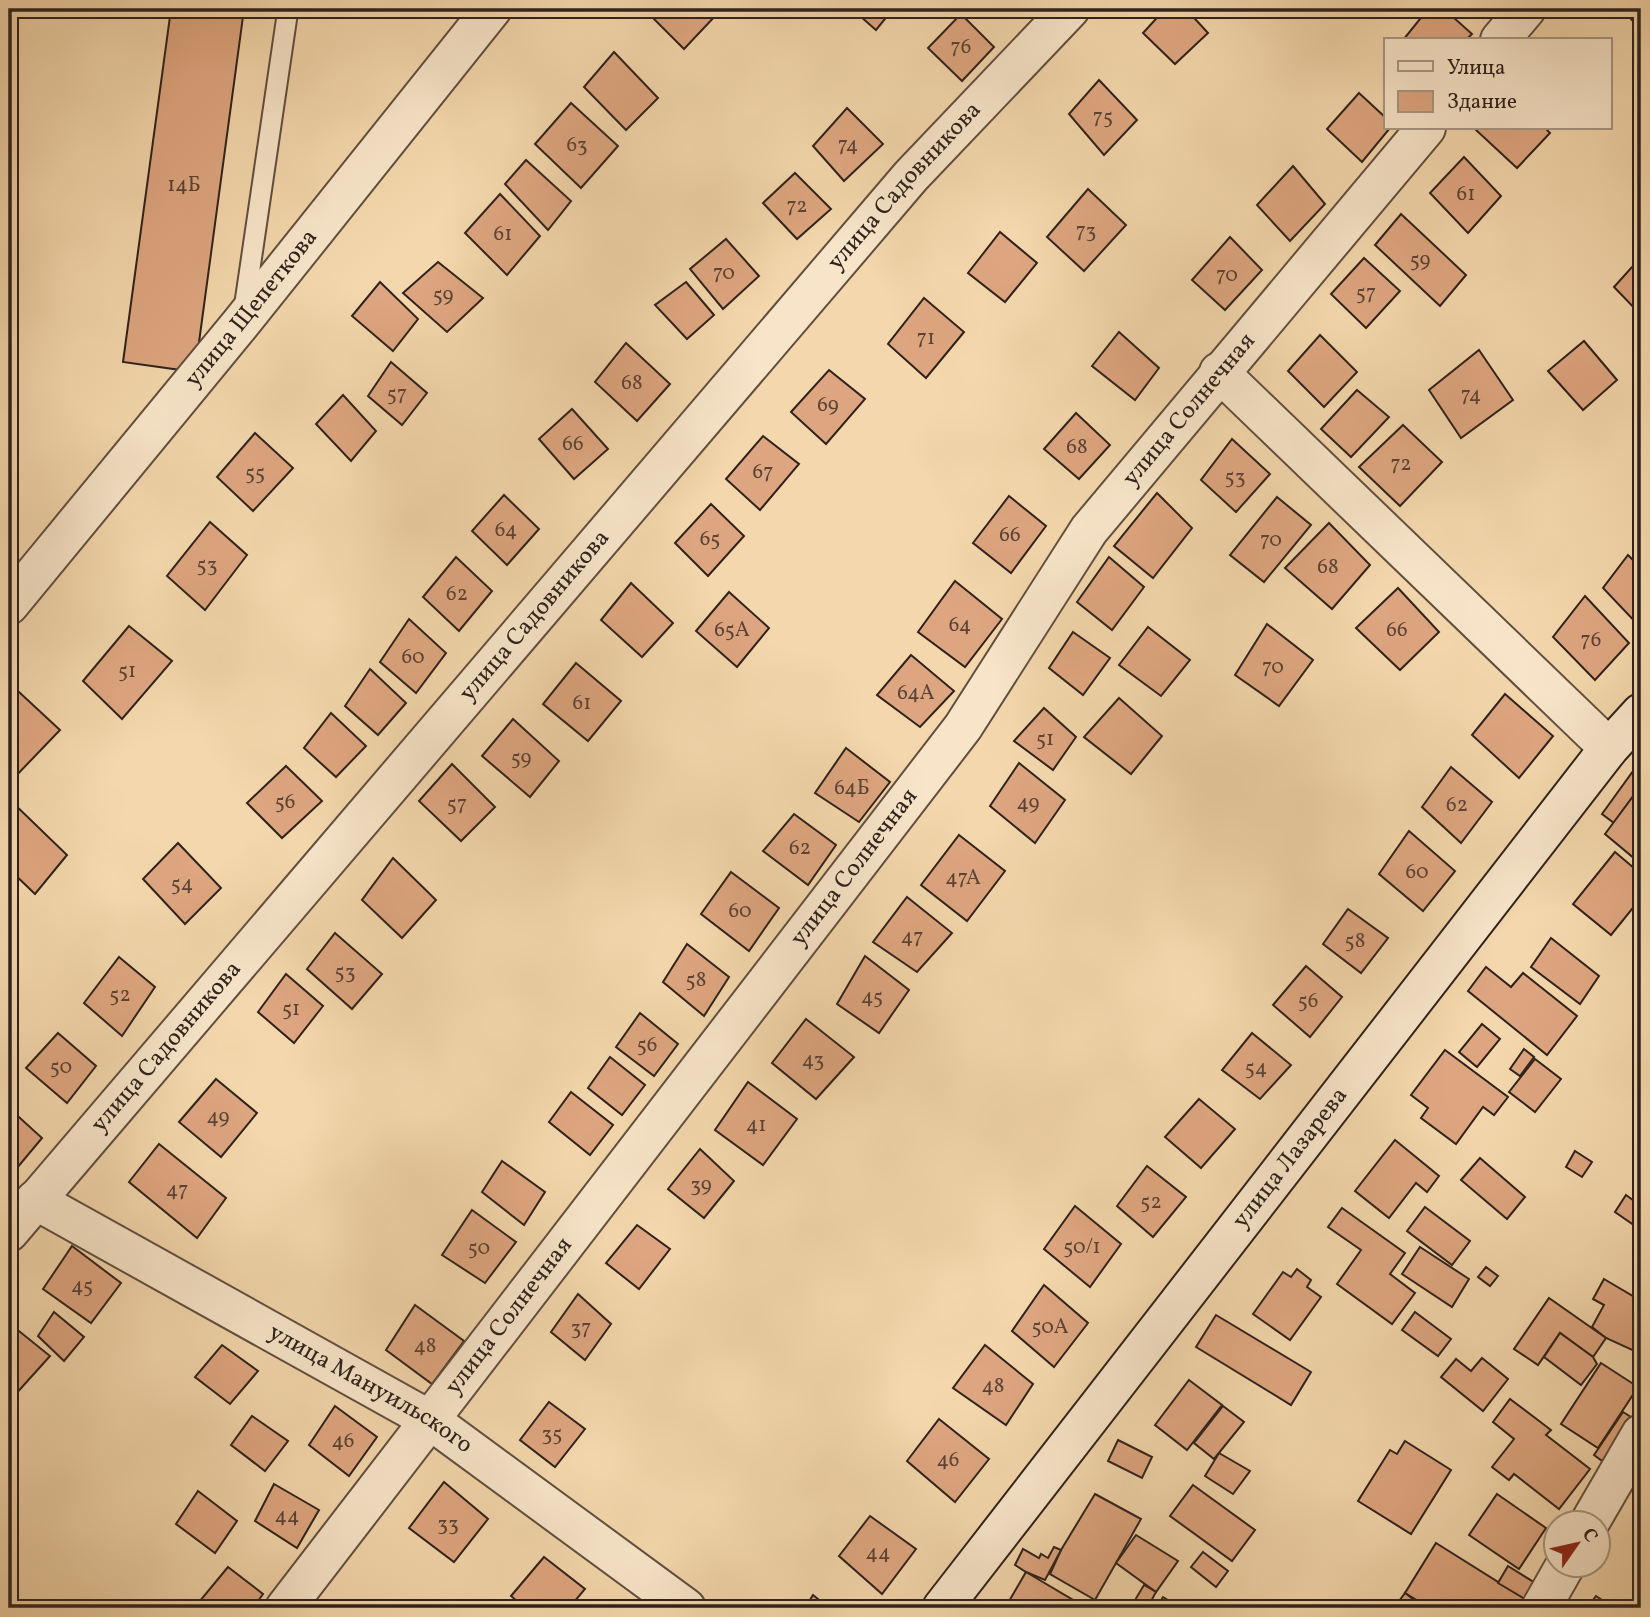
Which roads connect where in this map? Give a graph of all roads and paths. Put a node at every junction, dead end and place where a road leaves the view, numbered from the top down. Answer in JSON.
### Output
{"nodes":[{"id":1,"x":288,"y":9,"type":"edge"},
{"id":2,"x":492,"y":9,"type":"edge"},
{"id":3,"x":1070,"y":9,"type":"edge"},
{"id":4,"x":1527,"y":9,"type":"edge"},
{"id":5,"x":1502,"y":38,"type":"edge"},
{"id":6,"x":1424,"y":130,"type":"edge"},
{"id":7,"x":241,"y":323,"type":"junction"},
{"id":8,"x":1219,"y":372,"type":"junction"},
{"id":9,"x":9,"y":605,"type":"edge"},
{"id":10,"x":1641,"y":713,"type":"edge"},
{"id":11,"x":1609,"y":748,"type":"junction"},
{"id":12,"x":35,"y":1200,"type":"junction"},
{"id":13,"x":9,"y":1232,"type":"edge"},
{"id":14,"x":430,"y":1420,"type":"junction"},
{"id":15,"x":1641,"y":1434,"type":"edge"},
{"id":16,"x":1598,"y":1508,"type":"edge"},
{"id":17,"x":1558,"y":1578,"type":"edge"},
{"id":18,"x":285,"y":1608,"type":"edge"},
{"id":19,"x":686,"y":1608,"type":"edge"},
{"id":20,"x":942,"y":1608,"type":"edge"},
{"id":21,"x":1541,"y":1608,"type":"edge"}],
"edges":[{"from":1,"to":7,"type":"lane"},
{"from":2,"to":7,"type":"street","name":"улица Щепеткова"},
{"from":3,"to":12,"type":"street","name":"улица Садовникова"},
{"from":4,"to":5,"type":"street"},
{"from":6,"to":8,"type":"street","name":"улица Солнечная"},
{"from":7,"to":9,"type":"street","name":"улица Щепеткова"},
{"from":8,"to":11,"type":"street"},
{"from":8,"to":14,"type":"street","name":"улица Солнечная"},
{"from":10,"to":11,"type":"street","name":"улица Лазарева"},
{"from":11,"to":20,"type":"street","name":"улица Лазарева"},
{"from":12,"to":13,"type":"street","name":"улица Садовникова"},
{"from":12,"to":14,"type":"street","name":"улица Мануильского"},
{"from":14,"to":18,"type":"street","name":"улица Солнечная"},
{"from":14,"to":19,"type":"street","name":"улица Мануильского"},
{"from":15,"to":16,"type":"street"},
{"from":17,"to":21,"type":"street"}]}
